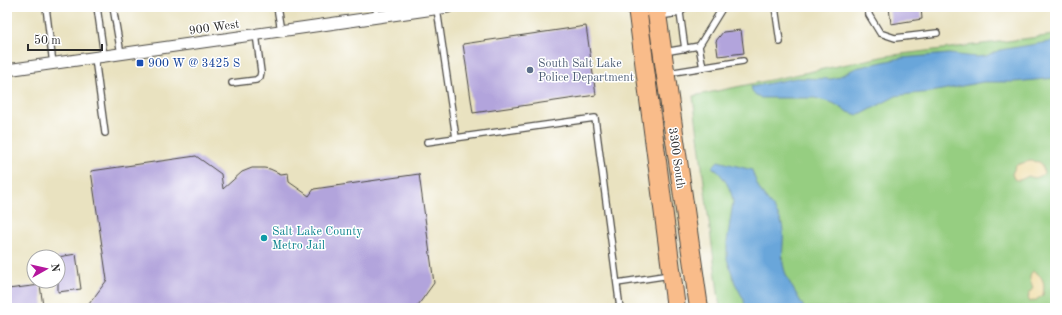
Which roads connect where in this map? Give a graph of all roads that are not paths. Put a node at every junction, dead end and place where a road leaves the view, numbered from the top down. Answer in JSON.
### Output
{"nodes":[{"id":1,"x":46,"y":7,"type":"edge"},
{"id":2,"x":97,"y":7,"type":"edge"},
{"id":3,"x":113,"y":7,"type":"edge"},
{"id":4,"x":277,"y":7,"type":"edge"},
{"id":5,"x":637,"y":7,"type":"edge"},
{"id":6,"x":685,"y":7,"type":"edge"},
{"id":7,"x":723,"y":7,"type":"edge"},
{"id":8,"x":775,"y":7,"type":"edge"},
{"id":9,"x":868,"y":7,"type":"edge"},
{"id":10,"x":442,"y":8,"type":"edge"},
{"id":11,"x":411,"y":10,"type":"edge"},
{"id":12,"x":376,"y":12,"type":"edge"},
{"id":13,"x":656,"y":12,"type":"edge"},
{"id":14,"x":680,"y":13,"type":"junction"},
{"id":15,"x":281,"y":31,"type":"junction"},
{"id":16,"x":938,"y":33,"type":"dead end"},
{"id":17,"x":256,"y":34,"type":"junction"},
{"id":18,"x":780,"y":42,"type":"dead end"},
{"id":19,"x":699,"y":46,"type":"junction"},
{"id":20,"x":685,"y":49,"type":"junction"},
{"id":21,"x":662,"y":52,"type":"junction"},
{"id":22,"x":120,"y":54,"type":"junction"},
{"id":23,"x":99,"y":57,"type":"junction"},
{"id":24,"x":743,"y":61,"type":"dead end"},
{"id":25,"x":53,"y":64,"type":"junction"},
{"id":26,"x":703,"y":68,"type":"junction"},
{"id":27,"x":7,"y":70,"type":"edge"},
{"id":28,"x":665,"y":74,"type":"junction"},
{"id":29,"x":232,"y":83,"type":"dead end"},
{"id":30,"x":105,"y":133,"type":"dead end"},
{"id":31,"x":456,"y":138,"type":"junction"},
{"id":32,"x":427,"y":142,"type":"dead end"},
{"id":33,"x":670,"y":274,"type":"junction"},
{"id":34,"x":617,"y":283,"type":"junction"},
{"id":35,"x":620,"y":308,"type":"edge"},
{"id":36,"x":676,"y":308,"type":"edge"},
{"id":37,"x":699,"y":308,"type":"edge"}],
"edges":[{"from":1,"to":25,"type":"lane"},
{"from":2,"to":23,"type":"lane"},
{"from":3,"to":22,"type":"lane"},
{"from":4,"to":15,"type":"lane"},
{"from":5,"to":33,"type":"main road","name":"3300 South"},
{"from":6,"to":14,"type":"lane"},
{"from":7,"to":19,"type":"lane"},
{"from":8,"to":18,"type":"lane"},
{"from":9,"to":16,"type":"lane"},
{"from":10,"to":11,"type":"street","name":"900 West"},
{"from":10,"to":31,"type":"lane"},
{"from":11,"to":12,"type":"street","name":"900 West"},
{"from":12,"to":15,"type":"street","name":"900 West"},
{"from":13,"to":14,"type":"lane"},
{"from":13,"to":21,"type":"main road","name":"3300 South"},
{"from":14,"to":20,"type":"lane"},
{"from":15,"to":17,"type":"street","name":"900 West"},
{"from":17,"to":22,"type":"street","name":"900 West"},
{"from":17,"to":29,"type":"lane"},
{"from":19,"to":20,"type":"lane"},
{"from":19,"to":26,"type":"lane"},
{"from":20,"to":21,"type":"lane"},
{"from":21,"to":28,"type":"main road","name":"3300 South"},
{"from":22,"to":23,"type":"street","name":"900 West"},
{"from":23,"to":25,"type":"street","name":"900 West"},
{"from":23,"to":30,"type":"lane"},
{"from":24,"to":26,"type":"lane"},
{"from":25,"to":27,"type":"street","name":"900 West"},
{"from":26,"to":28,"type":"lane"},
{"from":28,"to":37,"type":"main road","name":"3300 South"},
{"from":31,"to":32,"type":"lane"},
{"from":31,"to":34,"type":"lane"},
{"from":33,"to":34,"type":"lane"},
{"from":33,"to":36,"type":"main road","name":"3300 South"},
{"from":34,"to":35,"type":"lane"}]}
